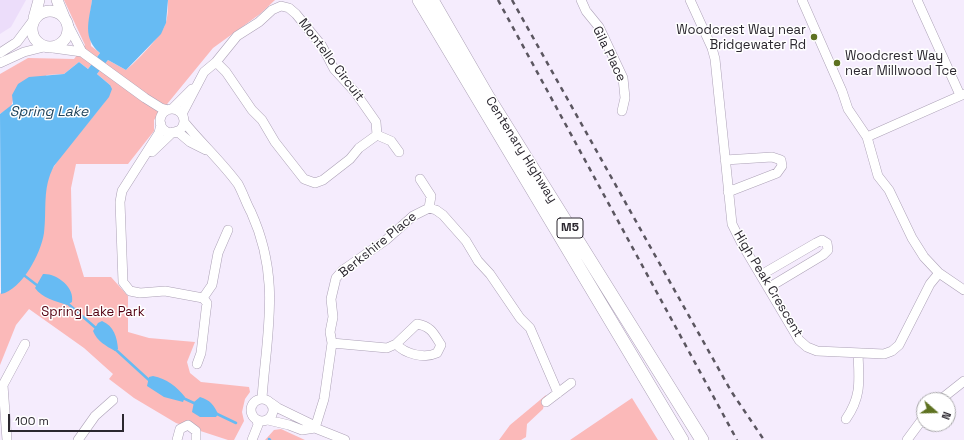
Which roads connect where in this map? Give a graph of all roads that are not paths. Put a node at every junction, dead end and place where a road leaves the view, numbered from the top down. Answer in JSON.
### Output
{"nodes":[{"id":1,"x":39,"y":0,"type":"edge"},
{"id":2,"x":57,"y":0,"type":"edge"},
{"id":3,"x":412,"y":0,"type":"edge"},
{"id":4,"x":419,"y":0,"type":"edge"},
{"id":5,"x":432,"y":0,"type":"edge"},
{"id":6,"x":581,"y":0,"type":"edge"},
{"id":7,"x":690,"y":0,"type":"edge"},
{"id":8,"x":802,"y":0,"type":"edge"},
{"id":9,"x":917,"y":0,"type":"edge"},
{"id":10,"x":33,"y":20,"type":"junction"},
{"id":11,"x":66,"y":21,"type":"junction"},
{"id":12,"x":442,"y":40,"type":"junction"},
{"id":13,"x":48,"y":48,"type":"junction"},
{"id":14,"x":0,"y":53,"type":"edge"},
{"id":15,"x":83,"y":53,"type":"junction"},
{"id":16,"x":0,"y":62,"type":"edge"},
{"id":17,"x":216,"y":62,"type":"junction"},
{"id":18,"x":200,"y":80,"type":"junction"},
{"id":19,"x":962,"y":94,"type":"edge"},
{"id":20,"x":145,"y":98,"type":"junction"},
{"id":21,"x":170,"y":109,"type":"junction"},
{"id":22,"x":622,"y":111,"type":"dead end"},
{"id":23,"x":183,"y":118,"type":"junction"},
{"id":24,"x":161,"y":122,"type":"junction"},
{"id":25,"x":175,"y":132,"type":"junction"},
{"id":26,"x":377,"y":135,"type":"junction"},
{"id":27,"x":867,"y":137,"type":"junction"},
{"id":28,"x":399,"y":152,"type":"dead end"},
{"id":29,"x":212,"y":154,"type":"junction"},
{"id":30,"x":725,"y":160,"type":"junction"},
{"id":31,"x":141,"y":162,"type":"junction"},
{"id":32,"x":420,"y":179,"type":"dead end"},
{"id":33,"x":728,"y":192,"type":"junction"},
{"id":34,"x":429,"y":208,"type":"junction"},
{"id":35,"x":228,"y":230,"type":"dead end"},
{"id":36,"x":939,"y":273,"type":"junction"},
{"id":37,"x":761,"y":275,"type":"junction"},
{"id":38,"x":768,"y":288,"type":"junction"},
{"id":39,"x":964,"y":290,"type":"edge"},
{"id":40,"x":203,"y":298,"type":"junction"},
{"id":41,"x":332,"y":343,"type":"junction"},
{"id":42,"x":25,"y":344,"type":"dead end"},
{"id":43,"x":396,"y":344,"type":"junction"},
{"id":44,"x":858,"y":353,"type":"junction"},
{"id":45,"x":197,"y":364,"type":"dead end"},
{"id":46,"x":964,"y":381,"type":"edge"},
{"id":47,"x":571,"y":384,"type":"dead end"},
{"id":48,"x":558,"y":392,"type":"junction"},
{"id":49,"x":950,"y":392,"type":"edge"},
{"id":50,"x":262,"y":398,"type":"junction"},
{"id":51,"x":113,"y":400,"type":"dead end"},
{"id":52,"x":546,"y":402,"type":"dead end"},
{"id":53,"x":271,"y":403,"type":"junction"},
{"id":54,"x":846,"y":419,"type":"dead end"},
{"id":55,"x":257,"y":420,"type":"junction"},
{"id":56,"x":268,"y":420,"type":"junction"},
{"id":57,"x":315,"y":428,"type":"junction"},
{"id":58,"x":916,"y":428,"type":"edge"},
{"id":59,"x":7,"y":440,"type":"edge"},
{"id":60,"x":78,"y":440,"type":"edge"},
{"id":61,"x":177,"y":440,"type":"edge"},
{"id":62,"x":196,"y":440,"type":"edge"},
{"id":63,"x":252,"y":440,"type":"edge"},
{"id":64,"x":345,"y":440,"type":"edge"},
{"id":65,"x":682,"y":440,"type":"edge"},
{"id":66,"x":702,"y":440,"type":"edge"},
{"id":67,"x":907,"y":440,"type":"edge"}],
"edges":[{"from":1,"to":10,"type":"main road"},
{"from":2,"to":11,"type":"main road"},
{"from":3,"to":12,"type":"highway"},
{"from":4,"to":12,"type":"highway","name":"Centenary Highway","number":"M5"},
{"from":5,"to":66,"type":"highway","name":"Centenary Highway","number":"M5"},
{"from":6,"to":22,"type":"street","name":"Gila Place"},
{"from":7,"to":30,"type":"street","name":"High Peak Crescent"},
{"from":8,"to":27,"type":"street"},
{"from":9,"to":19,"type":"street"},
{"from":10,"to":11,"type":"main road"},
{"from":10,"to":13,"type":"main road"},
{"from":10,"to":14,"type":"street"},
{"from":11,"to":13,"type":"main road"},
{"from":11,"to":15,"type":"street"},
{"from":12,"to":65,"type":"highway","name":"Centenary Highway","number":"M5"},
{"from":13,"to":15,"type":"street"},
{"from":13,"to":16,"type":"street"},
{"from":15,"to":20,"type":"street"},
{"from":17,"to":18,"type":"street","name":"Montello Circuit"},
{"from":17,"to":26,"type":"street"},
{"from":17,"to":26,"type":"street","name":"Montello Circuit"},
{"from":18,"to":21,"type":"street","name":"Montello Circuit"},
{"from":18,"to":23,"type":"street","name":"Montello Circuit"},
{"from":19,"to":27,"type":"street"},
{"from":20,"to":21,"type":"street"},
{"from":20,"to":24,"type":"street"},
{"from":21,"to":23,"type":"street"},
{"from":21,"to":24,"type":"street"},
{"from":23,"to":25,"type":"street"},
{"from":23,"to":29,"type":"street"},
{"from":24,"to":25,"type":"street"},
{"from":24,"to":31,"type":"street"},
{"from":25,"to":29,"type":"street"},
{"from":25,"to":31,"type":"street"},
{"from":26,"to":28,"type":"street"},
{"from":27,"to":36,"type":"street"},
{"from":29,"to":50,"type":"street"},
{"from":30,"to":33,"type":"street","name":"High Peak Crescent"},
{"from":30,"to":33,"type":"street"},
{"from":31,"to":40,"type":"street"},
{"from":32,"to":34,"type":"street","name":"Berkshire Place"},
{"from":33,"to":37,"type":"street","name":"High Peak Crescent"},
{"from":34,"to":41,"type":"street","name":"Berkshire Place"},
{"from":34,"to":48,"type":"street","name":"Berkshire Place"},
{"from":35,"to":40,"type":"street"},
{"from":36,"to":39,"type":"street"},
{"from":36,"to":44,"type":"street","name":"High Peak Crescent"},
{"from":37,"to":38,"type":"street","name":"High Peak Crescent"},
{"from":37,"to":38,"type":"street"},
{"from":38,"to":44,"type":"street","name":"High Peak Crescent"},
{"from":40,"to":45,"type":"street"},
{"from":41,"to":43,"type":"street"},
{"from":41,"to":57,"type":"street","name":"Berkshire Place"},
{"from":42,"to":59,"type":"street"},
{"from":43,"to":43,"type":"street"},
{"from":44,"to":54,"type":"street"},
{"from":46,"to":49,"type":"street"},
{"from":47,"to":48,"type":"street"},
{"from":48,"to":52,"type":"street"},
{"from":50,"to":53,"type":"street"},
{"from":50,"to":55,"type":"street"},
{"from":51,"to":60,"type":"street"},
{"from":53,"to":56,"type":"street"},
{"from":53,"to":57,"type":"street"},
{"from":55,"to":56,"type":"street"},
{"from":55,"to":63,"type":"street"},
{"from":56,"to":57,"type":"street"},
{"from":57,"to":64,"type":"street"},
{"from":58,"to":67,"type":"street"},
{"from":61,"to":62,"type":"street"}]}
